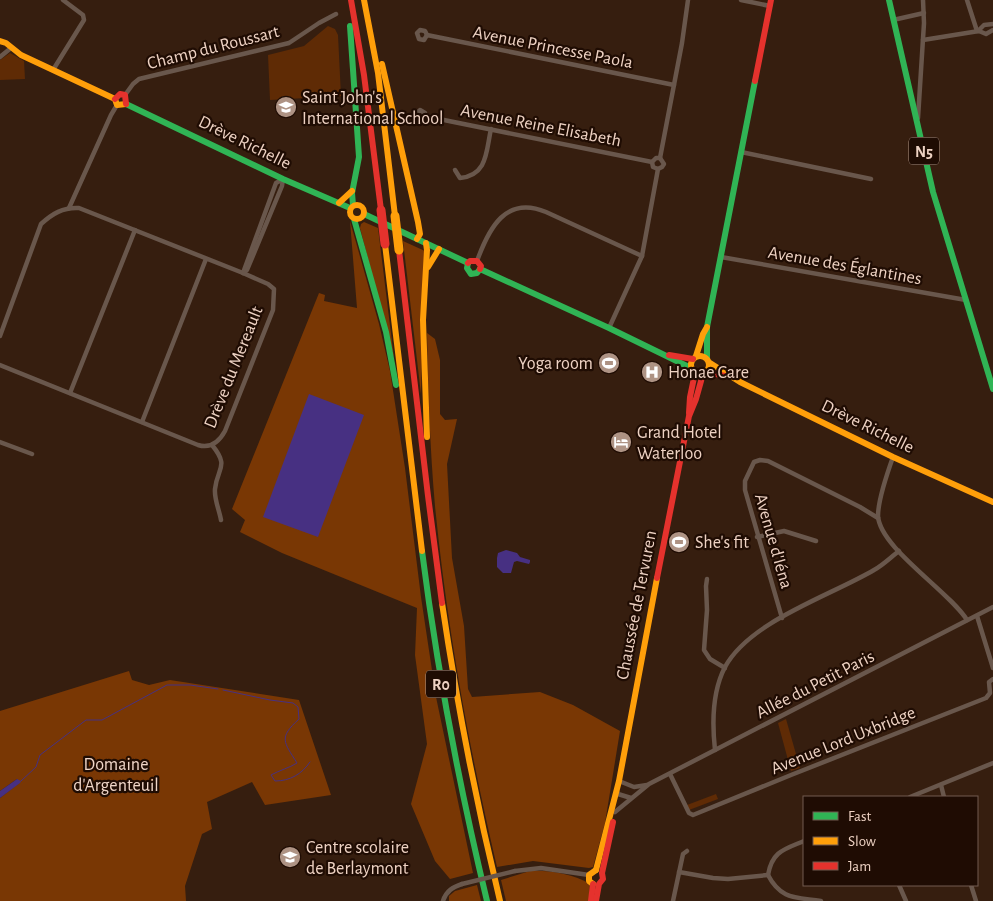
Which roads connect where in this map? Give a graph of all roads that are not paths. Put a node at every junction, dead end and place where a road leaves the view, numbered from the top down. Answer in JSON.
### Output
{"nodes":[{"id":1,"x":64,"y":0,"type":"edge"},
{"id":2,"x":364,"y":0,"type":"edge"},
{"id":3,"x":688,"y":0,"type":"edge"},
{"id":4,"x":741,"y":0,"type":"edge"},
{"id":5,"x":889,"y":0,"type":"edge"},
{"id":6,"x":924,"y":0,"type":"edge"},
{"id":7,"x":967,"y":0,"type":"edge"},
{"id":8,"x":351,"y":2,"type":"edge"},
{"id":9,"x":770,"y":3,"type":"edge"},
{"id":10,"x":924,"y":13,"type":"junction"},
{"id":11,"x":336,"y":14,"type":"dead end"},
{"id":12,"x":893,"y":20,"type":"junction"},
{"id":13,"x":993,"y":24,"type":"edge"},
{"id":14,"x":993,"y":30,"type":"edge"},
{"id":15,"x":370,"y":31,"type":"junction"},
{"id":16,"x":978,"y":31,"type":"junction"},
{"id":17,"x":427,"y":35,"type":"dead end"},
{"id":18,"x":922,"y":40,"type":"junction"},
{"id":19,"x":0,"y":41,"type":"edge"},
{"id":20,"x":11,"y":48,"type":"junction"},
{"id":21,"x":0,"y":57,"type":"edge"},
{"id":22,"x":53,"y":70,"type":"junction"},
{"id":23,"x":674,"y":85,"type":"junction"},
{"id":24,"x":121,"y":101,"type":"junction"},
{"id":25,"x":425,"y":116,"type":"dead end"},
{"id":26,"x":918,"y":124,"type":"junction"},
{"id":27,"x":491,"y":129,"type":"junction"},
{"id":28,"x":741,"y":152,"type":"junction"},
{"id":29,"x":660,"y":158,"type":"junction"},
{"id":30,"x":652,"y":162,"type":"junction"},
{"id":31,"x":658,"y":169,"type":"junction"},
{"id":32,"x":455,"y":170,"type":"dead end"},
{"id":33,"x":871,"y":178,"type":"dead end"},
{"id":34,"x":283,"y":179,"type":"junction"},
{"id":35,"x":352,"y":191,"type":"junction"},
{"id":36,"x":339,"y":203,"type":"junction"},
{"id":37,"x":352,"y":207,"type":"junction"},
{"id":38,"x":69,"y":208,"type":"junction"},
{"id":39,"x":364,"y":214,"type":"junction"},
{"id":40,"x":354,"y":219,"type":"junction"},
{"id":41,"x":135,"y":230,"type":"junction"},
{"id":42,"x":422,"y":241,"type":"junction"},
{"id":43,"x":439,"y":249,"type":"junction"},
{"id":44,"x":642,"y":256,"type":"junction"},
{"id":45,"x":721,"y":257,"type":"junction"},
{"id":46,"x":206,"y":259,"type":"junction"},
{"id":47,"x":475,"y":264,"type":"junction"},
{"id":48,"x":426,"y":272,"type":"junction"},
{"id":49,"x":243,"y":273,"type":"junction"},
{"id":50,"x":966,"y":300,"type":"junction"},
{"id":51,"x":609,"y":328,"type":"junction"},
{"id":52,"x":0,"y":336,"type":"edge"},
{"id":53,"x":0,"y":365,"type":"edge"},
{"id":54,"x":700,"y":365,"type":"junction"},
{"id":55,"x":993,"y":389,"type":"edge"},
{"id":56,"x":70,"y":393,"type":"junction"},
{"id":57,"x":405,"y":408,"type":"junction"},
{"id":58,"x":142,"y":422,"type":"junction"},
{"id":59,"x":0,"y":442,"type":"edge"},
{"id":60,"x":212,"y":445,"type":"junction"},
{"id":61,"x":32,"y":454,"type":"dead end"},
{"id":62,"x":893,"y":457,"type":"junction"},
{"id":63,"x":424,"y":458,"type":"junction"},
{"id":64,"x":993,"y":502,"type":"edge"},
{"id":65,"x":878,"y":518,"type":"junction"},
{"id":66,"x":220,"y":520,"type":"dead end"},
{"id":67,"x":757,"y":538,"type":"junction"},
{"id":68,"x":816,"y":541,"type":"dead end"},
{"id":69,"x":899,"y":551,"type":"junction"},
{"id":70,"x":707,"y":579,"type":"dead end"},
{"id":71,"x":993,"y":607,"type":"edge"},
{"id":72,"x":977,"y":616,"type":"junction"},
{"id":73,"x":782,"y":618,"type":"junction"},
{"id":74,"x":967,"y":620,"type":"junction"},
{"id":75,"x":725,"y":668,"type":"junction"},
{"id":76,"x":993,"y":668,"type":"edge"},
{"id":77,"x":993,"y":678,"type":"edge"},
{"id":78,"x":715,"y":750,"type":"junction"},
{"id":79,"x":993,"y":764,"type":"edge"},
{"id":80,"x":670,"y":774,"type":"junction"},
{"id":81,"x":649,"y":784,"type":"junction"},
{"id":82,"x":941,"y":785,"type":"junction"},
{"id":83,"x":618,"y":786,"type":"junction"},
{"id":84,"x":913,"y":796,"type":"edge"},
{"id":85,"x":944,"y":796,"type":"edge"},
{"id":86,"x":631,"y":798,"type":"junction"},
{"id":87,"x":615,"y":801,"type":"junction"},
{"id":88,"x":615,"y":812,"type":"junction"},
{"id":89,"x":803,"y":841,"type":"edge"},
{"id":90,"x":686,"y":850,"type":"dead end"},
{"id":91,"x":678,"y":872,"type":"junction"},
{"id":92,"x":596,"y":873,"type":"junction"},
{"id":93,"x":768,"y":874,"type":"junction"},
{"id":94,"x":596,"y":884,"type":"junction"},
{"id":95,"x":899,"y":886,"type":"edge"},
{"id":96,"x":971,"y":886,"type":"edge"},
{"id":97,"x":443,"y":901,"type":"edge"},
{"id":98,"x":487,"y":901,"type":"edge"},
{"id":99,"x":500,"y":901,"type":"edge"},
{"id":100,"x":591,"y":901,"type":"edge"},
{"id":101,"x":596,"y":901,"type":"edge"},
{"id":102,"x":673,"y":901,"type":"edge"},
{"id":103,"x":821,"y":901,"type":"edge"},
{"id":104,"x":906,"y":901,"type":"edge"},
{"id":105,"x":976,"y":901,"type":"edge"}],
"edges":[{"from":1,"to":22,"type":"street"},
{"from":2,"to":15,"type":"main road","number":"R0"},
{"from":3,"to":23,"type":"street"},
{"from":4,"to":9,"type":"street"},
{"from":5,"to":12,"type":"main road","number":"N5"},
{"from":6,"to":10,"type":"street"},
{"from":7,"to":16,"type":"street"},
{"from":8,"to":35,"type":"main road"},
{"from":8,"to":57,"type":"main road","number":"R0","bridge":true},
{"from":9,"to":28,"type":"main road","name":"Chaussée de Tervuren"},
{"from":10,"to":12,"type":"street"},
{"from":10,"to":18,"type":"street"},
{"from":11,"to":24,"type":"street","name":"Champ du Roussart"},
{"from":12,"to":26,"type":"main road","number":"N5"},
{"from":13,"to":16,"type":"street"},
{"from":14,"to":16,"type":"street"},
{"from":15,"to":42,"type":"main road"},
{"from":15,"to":63,"type":"main road","number":"R0","bridge":true},
{"from":16,"to":18,"type":"street"},
{"from":17,"to":23,"type":"street","name":"Avenue Princesse Paola"},
{"from":18,"to":26,"type":"street"},
{"from":19,"to":20,"type":"main road","name":"Drève Richelle"},
{"from":20,"to":21,"type":"street"},
{"from":20,"to":22,"type":"main road","name":"Drève Richelle"},
{"from":22,"to":24,"type":"main road","name":"Drève Richelle"},
{"from":23,"to":29,"type":"street"},
{"from":24,"to":34,"type":"main road","name":"Drève Richelle"},
{"from":24,"to":38,"type":"street","name":"Champ du Roussart"},
{"from":25,"to":27,"type":"street","name":"Avenue Reine Elisabeth"},
{"from":26,"to":50,"type":"main road","number":"N5"},
{"from":27,"to":30,"type":"street","name":"Avenue Reine Elisabeth"},
{"from":27,"to":32,"type":"street"},
{"from":28,"to":33,"type":"street"},
{"from":28,"to":45,"type":"main road","name":"Chaussée de Tervuren"},
{"from":29,"to":30,"type":"street"},
{"from":29,"to":31,"type":"street"},
{"from":30,"to":31,"type":"street"},
{"from":31,"to":44,"type":"street"},
{"from":34,"to":36,"type":"main road","name":"Drève Richelle"},
{"from":34,"to":49,"type":"street"},
{"from":35,"to":36,"type":"main road"},
{"from":35,"to":37,"type":"main road"},
{"from":36,"to":37,"type":"main road","name":"Drève Richelle"},
{"from":37,"to":39,"type":"main road"},
{"from":37,"to":40,"type":"main road"},
{"from":38,"to":41,"type":"street","name":"Drève du Mereault"},
{"from":38,"to":52,"type":"street"},
{"from":39,"to":40,"type":"main road"},
{"from":39,"to":42,"type":"main road","name":"Drève Richelle"},
{"from":40,"to":57,"type":"main road"},
{"from":41,"to":46,"type":"street","name":"Drève du Mereault"},
{"from":41,"to":56,"type":"street"},
{"from":42,"to":43,"type":"main road","name":"Drève Richelle"},
{"from":42,"to":48,"type":"main road"},
{"from":43,"to":47,"type":"main road","name":"Drève Richelle"},
{"from":43,"to":48,"type":"main road"},
{"from":44,"to":47,"type":"street"},
{"from":44,"to":51,"type":"street"},
{"from":45,"to":50,"type":"street","name":"Avenue des Églantines"},
{"from":45,"to":54,"type":"main road","name":"Chaussée de Tervuren"},
{"from":46,"to":49,"type":"street","name":"Drève du Mereault"},
{"from":46,"to":58,"type":"street"},
{"from":47,"to":51,"type":"main road","name":"Drève Richelle"},
{"from":48,"to":63,"type":"main road"},
{"from":49,"to":60,"type":"street","name":"Drève du Mereault"},
{"from":50,"to":55,"type":"main road","number":"N5"},
{"from":51,"to":54,"type":"main road","name":"Drève Richelle"},
{"from":53,"to":56,"type":"street","name":"Drève du Mereault"},
{"from":54,"to":62,"type":"main road","name":"Drève Richelle"},
{"from":54,"to":83,"type":"main road","name":"Chaussée de Tervuren"},
{"from":56,"to":58,"type":"street","name":"Drève du Mereault"},
{"from":57,"to":98,"type":"main road","number":"R0"},
{"from":58,"to":60,"type":"street","name":"Drève du Mereault"},
{"from":59,"to":61,"type":"street"},
{"from":60,"to":66,"type":"street"},
{"from":62,"to":64,"type":"main road","name":"Drève Richelle"},
{"from":62,"to":65,"type":"street"},
{"from":63,"to":99,"type":"main road","number":"R0"},
{"from":65,"to":67,"type":"street","name":"Avenue d'Iéna"},
{"from":65,"to":69,"type":"street"},
{"from":67,"to":68,"type":"street"},
{"from":67,"to":73,"type":"street","name":"Avenue d'Iéna"},
{"from":69,"to":73,"type":"street"},
{"from":69,"to":74,"type":"street"},
{"from":70,"to":75,"type":"street"},
{"from":71,"to":72,"type":"street","name":"Allée du Petit Paris"},
{"from":72,"to":74,"type":"street","name":"Allée du Petit Paris"},
{"from":72,"to":76,"type":"street"},
{"from":73,"to":75,"type":"street"},
{"from":74,"to":78,"type":"street","name":"Allée du Petit Paris"},
{"from":75,"to":78,"type":"street"},
{"from":77,"to":80,"type":"street","name":"Avenue Lord Uxbridge"},
{"from":78,"to":80,"type":"street","name":"Allée du Petit Paris"},
{"from":79,"to":82,"type":"street"},
{"from":80,"to":81,"type":"street","name":"Allée du Petit Paris"},
{"from":81,"to":83,"type":"street","name":"Allée du Petit Paris"},
{"from":81,"to":86,"type":"street","name":"Allée du Petit Paris"},
{"from":82,"to":84,"type":"street"},
{"from":82,"to":85,"type":"street"},
{"from":83,"to":86,"type":"street"},
{"from":83,"to":87,"type":"main road","name":"Chaussée de Tervuren"},
{"from":86,"to":88,"type":"street","name":"Allée du Petit Paris"},
{"from":87,"to":88,"type":"main road","name":"Chaussée de Tervuren"},
{"from":87,"to":92,"type":"main road","name":"Chaussée de Tervuren"},
{"from":88,"to":92,"type":"main road","name":"Chaussée de Tervuren"},
{"from":89,"to":93,"type":"street"},
{"from":90,"to":91,"type":"street"},
{"from":91,"to":93,"type":"street"},
{"from":91,"to":102,"type":"street"},
{"from":92,"to":94,"type":"main road"},
{"from":92,"to":97,"type":"street","bridge":true},
{"from":93,"to":103,"type":"street"},
{"from":94,"to":100,"type":"main road"},
{"from":94,"to":101,"type":"main road"},
{"from":95,"to":104,"type":"street"},
{"from":96,"to":105,"type":"street"}]}
